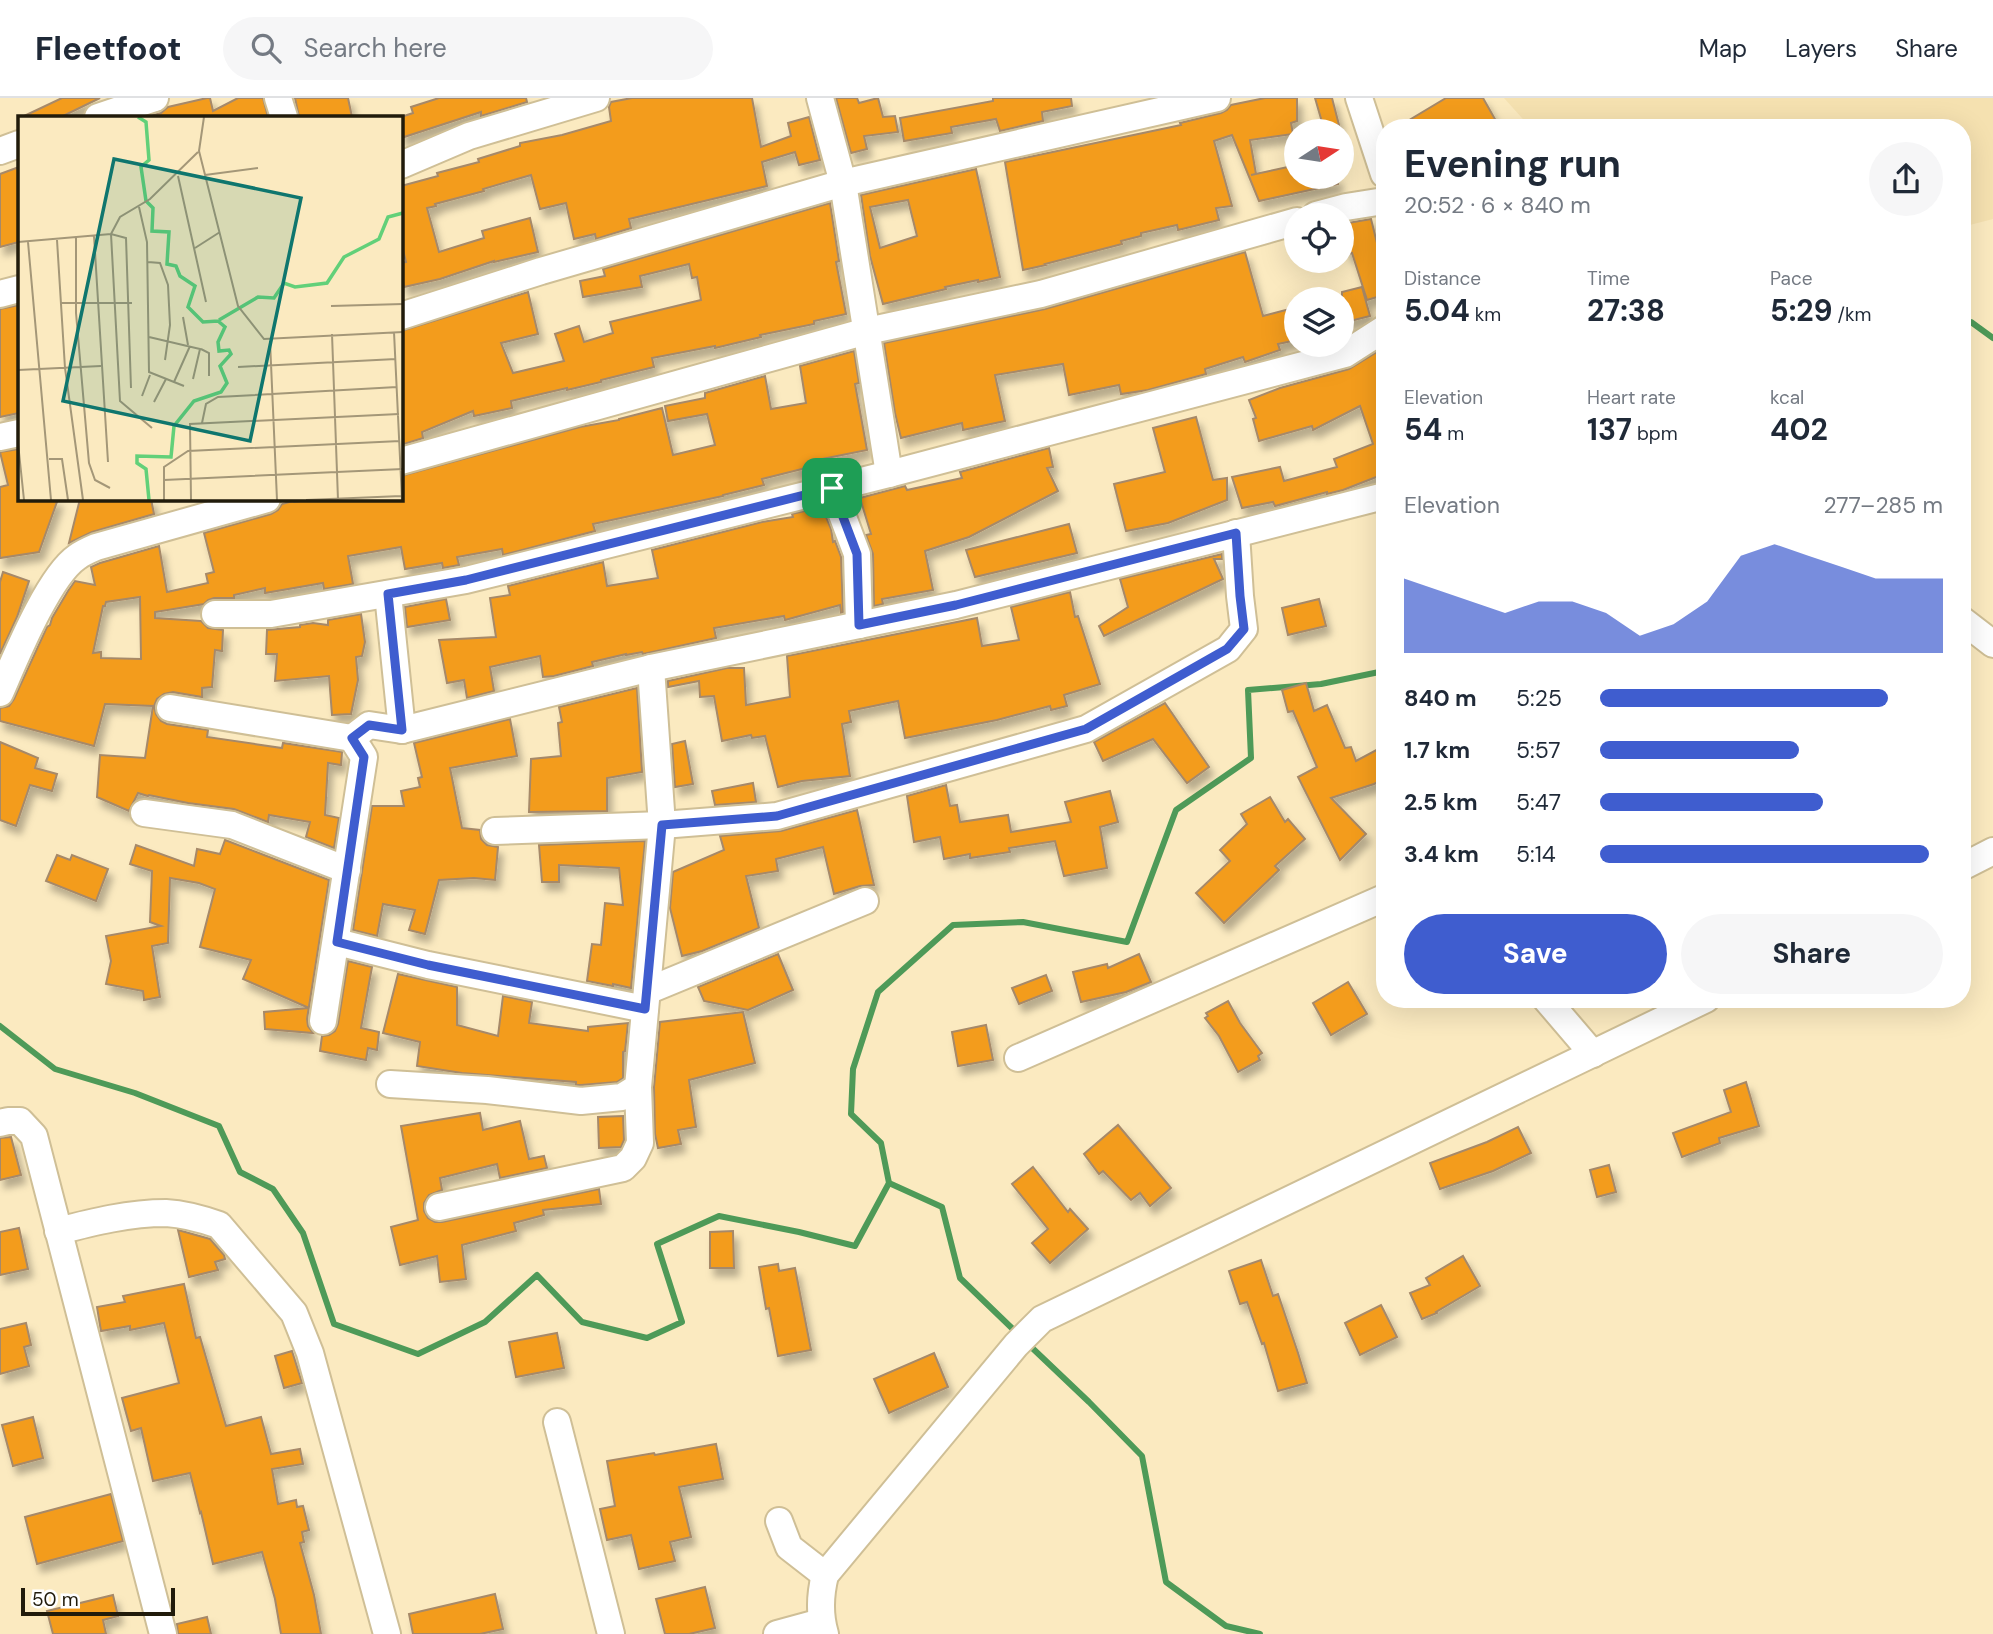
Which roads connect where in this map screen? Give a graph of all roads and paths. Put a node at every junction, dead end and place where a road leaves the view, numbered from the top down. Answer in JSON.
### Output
{"nodes":[{"id":1,"x":155,"y":98,"type":"edge"},
{"id":2,"x":278,"y":98,"type":"edge"},
{"id":3,"x":596,"y":98,"type":"edge"},
{"id":4,"x":820,"y":98,"type":"edge"},
{"id":5,"x":1217,"y":98,"type":"edge"},
{"id":6,"x":1359,"y":98,"type":"edge"},
{"id":7,"x":101,"y":116,"type":"edge"},
{"id":8,"x":284,"y":116,"type":"edge"},
{"id":9,"x":18,"y":144,"type":"edge"},
{"id":10,"x":0,"y":150,"type":"edge"},
{"id":11,"x":1376,"y":150,"type":"edge"},
{"id":12,"x":402,"y":164,"type":"edge"},
{"id":13,"x":843,"y":183,"type":"junction"},
{"id":14,"x":1376,"y":202,"type":"edge"},
{"id":15,"x":1354,"y":206,"type":"edge"},
{"id":16,"x":1284,"y":225,"type":"edge"},
{"id":17,"x":18,"y":289,"type":"edge"},
{"id":18,"x":0,"y":294,"type":"edge"},
{"id":19,"x":402,"y":316,"type":"edge"},
{"id":20,"x":867,"y":331,"type":"junction"},
{"id":21,"x":1376,"y":334,"type":"edge"},
{"id":22,"x":18,"y":433,"type":"edge"},
{"id":23,"x":0,"y":437,"type":"edge"},
{"id":24,"x":402,"y":461,"type":"edge"},
{"id":25,"x":889,"y":474,"type":"junction"},
{"id":26,"x":832,"y":488,"type":"junction"},
{"id":27,"x":1376,"y":498,"type":"edge"},
{"id":28,"x":263,"y":500,"type":"edge"},
{"id":29,"x":1236,"y":533,"type":"junction"},
{"id":30,"x":388,"y":594,"type":"junction"},
{"id":31,"x":215,"y":614,"type":"dead end"},
{"id":32,"x":859,"y":625,"type":"junction"},
{"id":33,"x":1971,"y":629,"type":"edge"},
{"id":34,"x":1993,"y":644,"type":"edge"},
{"id":35,"x":651,"y":668,"type":"junction"},
{"id":36,"x":0,"y":693,"type":"edge"},
{"id":37,"x":170,"y":708,"type":"dead end"},
{"id":38,"x":402,"y":730,"type":"junction"},
{"id":39,"x":352,"y":738,"type":"junction"},
{"id":40,"x":144,"y":813,"type":"dead end"},
{"id":41,"x":662,"y":825,"type":"junction"},
{"id":42,"x":495,"y":831,"type":"dead end"},
{"id":43,"x":1993,"y":850,"type":"edge"},
{"id":44,"x":1971,"y":862,"type":"edge"},
{"id":45,"x":347,"y":870,"type":"junction"},
{"id":46,"x":865,"y":901,"type":"dead end"},
{"id":47,"x":1376,"y":901,"type":"edge"},
{"id":48,"x":337,"y":942,"type":"junction"},
{"id":49,"x":646,"y":1000,"type":"junction"},
{"id":50,"x":1554,"y":1008,"type":"edge"},
{"id":51,"x":1688,"y":1008,"type":"edge"},
{"id":52,"x":324,"y":1021,"type":"dead end"},
{"id":53,"x":1593,"y":1054,"type":"junction"},
{"id":54,"x":1018,"y":1058,"type":"dead end"},
{"id":55,"x":390,"y":1084,"type":"dead end"},
{"id":56,"x":638,"y":1087,"type":"junction"},
{"id":57,"x":0,"y":1123,"type":"edge"},
{"id":58,"x":439,"y":1207,"type":"dead end"},
{"id":59,"x":58,"y":1231,"type":"junction"},
{"id":60,"x":557,"y":1422,"type":"dead end"},
{"id":61,"x":779,"y":1521,"type":"dead end"},
{"id":62,"x":825,"y":1575,"type":"junction"},
{"id":63,"x":823,"y":1628,"type":"edge"},
{"id":64,"x":163,"y":1634,"type":"edge"},
{"id":65,"x":387,"y":1634,"type":"edge"},
{"id":66,"x":611,"y":1634,"type":"edge"},
{"id":67,"x":777,"y":1634,"type":"edge"}],
"edges":[{"from":1,"to":7,"type":"street"},
{"from":2,"to":8,"type":"street"},
{"from":3,"to":12,"type":"street"},
{"from":4,"to":13,"type":"street"},
{"from":5,"to":13,"type":"street"},
{"from":6,"to":11,"type":"street"},
{"from":9,"to":10,"type":"street"},
{"from":13,"to":19,"type":"street"},
{"from":13,"to":20,"type":"street"},
{"from":14,"to":15,"type":"street"},
{"from":16,"to":20,"type":"street"},
{"from":17,"to":18,"type":"street"},
{"from":20,"to":24,"type":"street"},
{"from":20,"to":25,"type":"street"},
{"from":21,"to":25,"type":"street"},
{"from":22,"to":23,"type":"street"},
{"from":25,"to":26,"type":"street"},
{"from":26,"to":30,"type":"street"},
{"from":26,"to":32,"type":"street"},
{"from":27,"to":29,"type":"street"},
{"from":28,"to":36,"type":"street"},
{"from":29,"to":32,"type":"street"},
{"from":29,"to":41,"type":"street"},
{"from":30,"to":31,"type":"street"},
{"from":30,"to":38,"type":"street"},
{"from":32,"to":35,"type":"street"},
{"from":33,"to":34,"type":"street"},
{"from":35,"to":38,"type":"street"},
{"from":35,"to":41,"type":"street"},
{"from":37,"to":39,"type":"street"},
{"from":38,"to":39,"type":"street"},
{"from":39,"to":45,"type":"street"},
{"from":40,"to":45,"type":"street"},
{"from":41,"to":42,"type":"street"},
{"from":41,"to":49,"type":"street"},
{"from":43,"to":44,"type":"street"},
{"from":45,"to":48,"type":"street"},
{"from":46,"to":49,"type":"street"},
{"from":47,"to":54,"type":"street"},
{"from":48,"to":49,"type":"street"},
{"from":48,"to":52,"type":"street"},
{"from":49,"to":56,"type":"street"},
{"from":50,"to":53,"type":"street"},
{"from":51,"to":53,"type":"street"},
{"from":53,"to":62,"type":"street"},
{"from":55,"to":56,"type":"street"},
{"from":56,"to":58,"type":"street"},
{"from":57,"to":59,"type":"street"},
{"from":59,"to":64,"type":"street"},
{"from":59,"to":65,"type":"street"},
{"from":60,"to":66,"type":"street"},
{"from":61,"to":62,"type":"street"},
{"from":62,"to":63,"type":"street"},
{"from":63,"to":67,"type":"street"}]}
